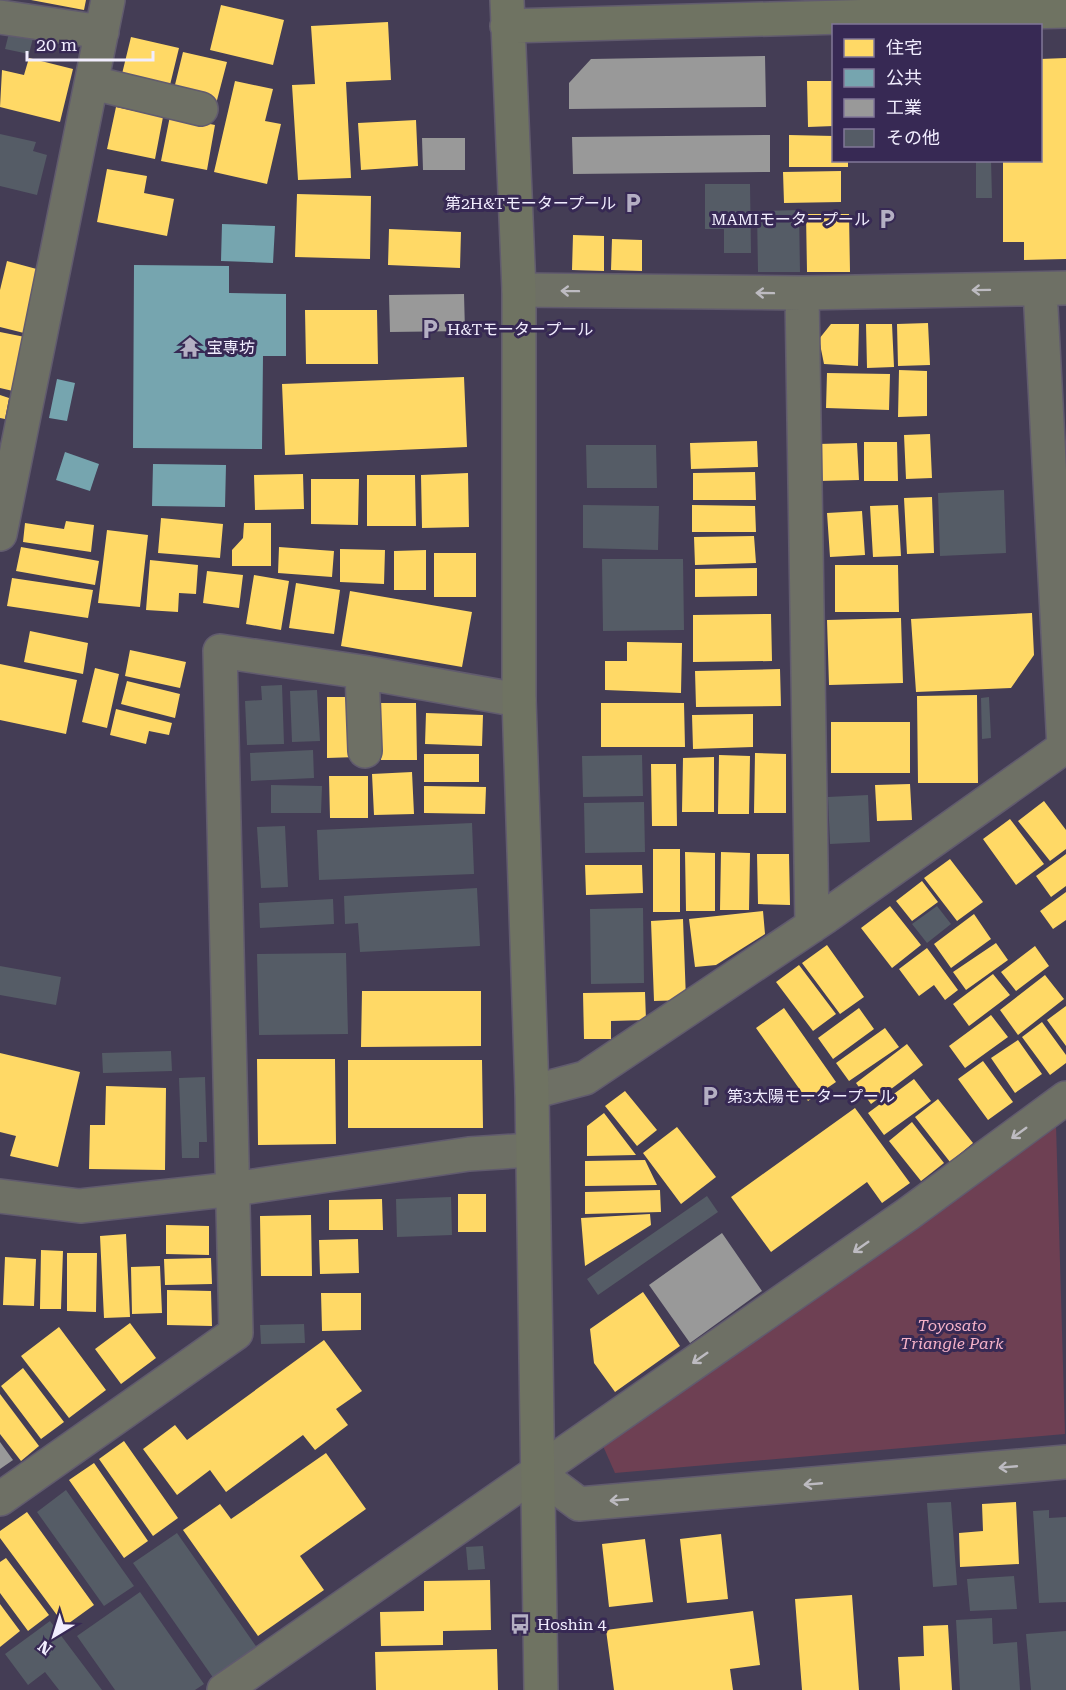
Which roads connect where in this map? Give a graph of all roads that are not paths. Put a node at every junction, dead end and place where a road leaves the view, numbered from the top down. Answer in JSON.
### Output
{"nodes":[{"id":1,"x":108,"y":0,"type":"edge"},
{"id":2,"x":1066,"y":11,"type":"edge"},
{"id":3,"x":507,"y":13,"type":"edge"},
{"id":4,"x":0,"y":17,"type":"edge"},
{"id":5,"x":102,"y":32,"type":"junction"},
{"id":6,"x":93,"y":83,"type":"junction"},
{"id":7,"x":201,"y":109,"type":"dead end"},
{"id":8,"x":1053,"y":288,"type":"edge"},
{"id":9,"x":519,"y":290,"type":"junction"},
{"id":10,"x":802,"y":293,"type":"junction"},
{"id":11,"x":0,"y":534,"type":"edge"},
{"id":12,"x":362,"y":672,"type":"junction"},
{"id":13,"x":519,"y":700,"type":"junction"},
{"id":14,"x":1065,"y":747,"type":"edge"},
{"id":15,"x":365,"y":751,"type":"dead end"},
{"id":16,"x":812,"y":926,"type":"junction"},
{"id":17,"x":532,"y":1092,"type":"junction"},
{"id":18,"x":1066,"y":1098,"type":"edge"},
{"id":19,"x":531,"y":1150,"type":"junction"},
{"id":20,"x":234,"y":1189,"type":"junction"},
{"id":21,"x":0,"y":1196,"type":"edge"},
{"id":22,"x":1066,"y":1462,"type":"edge"},
{"id":23,"x":536,"y":1472,"type":"junction"},
{"id":24,"x":0,"y":1499,"type":"edge"},
{"id":25,"x":224,"y":1690,"type":"edge"},
{"id":26,"x":541,"y":1690,"type":"edge"}],
"edges":[{"from":1,"to":5,"type":"street"},
{"from":2,"to":3,"type":"street"},
{"from":3,"to":9,"type":"street"},
{"from":4,"to":5,"type":"street"},
{"from":5,"to":6,"type":"street"},
{"from":6,"to":7,"type":"street"},
{"from":6,"to":11,"type":"street"},
{"from":8,"to":10,"type":"street","one_way":true},
{"from":8,"to":14,"type":"street"},
{"from":10,"to":9,"type":"street","one_way":true},
{"from":9,"to":13,"type":"street"},
{"from":10,"to":16,"type":"street"},
{"from":12,"to":13,"type":"street"},
{"from":12,"to":15,"type":"street"},
{"from":12,"to":20,"type":"street"},
{"from":13,"to":17,"type":"street"},
{"from":14,"to":16,"type":"street"},
{"from":16,"to":17,"type":"street"},
{"from":17,"to":19,"type":"street"},
{"from":18,"to":23,"type":"street","one_way":true},
{"from":19,"to":20,"type":"street"},
{"from":19,"to":23,"type":"street"},
{"from":20,"to":21,"type":"street"},
{"from":20,"to":24,"type":"street"},
{"from":22,"to":23,"type":"street","one_way":true},
{"from":23,"to":25,"type":"street"},
{"from":23,"to":26,"type":"street"}]}
